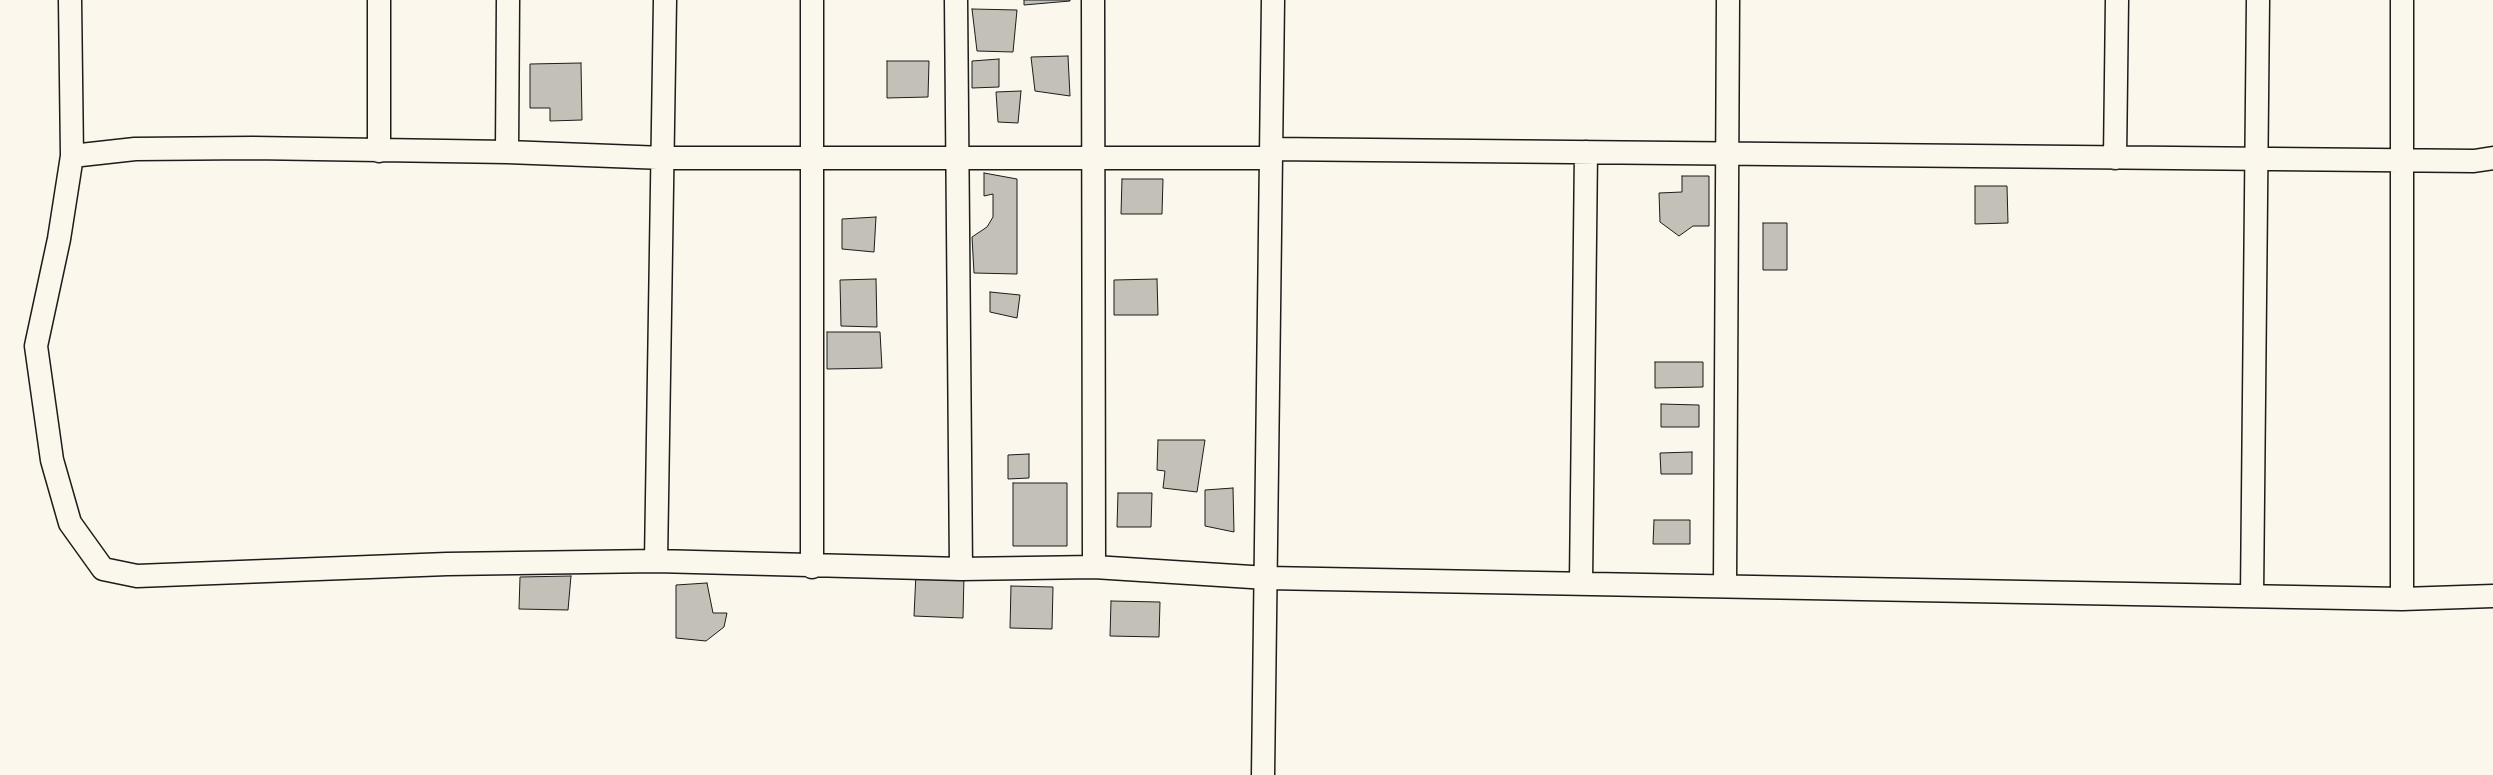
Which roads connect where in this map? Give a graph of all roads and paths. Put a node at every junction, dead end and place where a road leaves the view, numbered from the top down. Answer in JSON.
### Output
{"nodes":[{"id":1,"x":70,"y":0,"type":"edge"},
{"id":2,"x":379,"y":0,"type":"edge"},
{"id":3,"x":508,"y":0,"type":"edge"},
{"id":4,"x":665,"y":0,"type":"edge"},
{"id":5,"x":812,"y":0,"type":"edge"},
{"id":6,"x":956,"y":0,"type":"edge"},
{"id":7,"x":1093,"y":0,"type":"edge"},
{"id":8,"x":1273,"y":0,"type":"edge"},
{"id":9,"x":1728,"y":0,"type":"edge"},
{"id":10,"x":2117,"y":0,"type":"edge"},
{"id":11,"x":2258,"y":0,"type":"edge"},
{"id":12,"x":2402,"y":0,"type":"edge"},
{"id":13,"x":380,"y":151,"type":"junction"},
{"id":14,"x":507,"y":152,"type":"junction"},
{"id":15,"x":1586,"y":152,"type":"junction"},
{"id":16,"x":1271,"y":154,"type":"junction"},
{"id":17,"x":1727,"y":154,"type":"junction"},
{"id":18,"x":72,"y":156,"type":"junction"},
{"id":19,"x":664,"y":158,"type":"junction"},
{"id":20,"x":813,"y":158,"type":"junction"},
{"id":21,"x":958,"y":158,"type":"junction"},
{"id":22,"x":1093,"y":158,"type":"junction"},
{"id":23,"x":2115,"y":158,"type":"junction"},
{"id":24,"x":2258,"y":158,"type":"junction"},
{"id":25,"x":2493,"y":158,"type":"edge"},
{"id":26,"x":2402,"y":160,"type":"junction"},
{"id":27,"x":656,"y":561,"type":"junction"},
{"id":28,"x":812,"y":567,"type":"junction"},
{"id":29,"x":1094,"y":567,"type":"junction"},
{"id":30,"x":961,"y":569,"type":"junction"},
{"id":31,"x":1267,"y":578,"type":"junction"},
{"id":32,"x":1581,"y":582,"type":"junction"},
{"id":33,"x":1725,"y":585,"type":"junction"},
{"id":34,"x":2252,"y":596,"type":"junction"},
{"id":35,"x":2493,"y":596,"type":"edge"},
{"id":36,"x":2402,"y":599,"type":"junction"},
{"id":37,"x":1263,"y":775,"type":"edge"}],
"edges":[{"from":1,"to":18,"type":"street"},
{"from":2,"to":13,"type":"street"},
{"from":3,"to":14,"type":"street"},
{"from":4,"to":19,"type":"street"},
{"from":5,"to":20,"type":"street"},
{"from":6,"to":21,"type":"street"},
{"from":7,"to":22,"type":"street"},
{"from":8,"to":16,"type":"street"},
{"from":9,"to":17,"type":"street"},
{"from":10,"to":23,"type":"street"},
{"from":11,"to":24,"type":"street"},
{"from":12,"to":26,"type":"street"},
{"from":13,"to":14,"type":"street"},
{"from":13,"to":18,"type":"street"},
{"from":14,"to":19,"type":"street"},
{"from":15,"to":16,"type":"street"},
{"from":15,"to":17,"type":"street"},
{"from":15,"to":32,"type":"street"},
{"from":16,"to":22,"type":"street"},
{"from":16,"to":31,"type":"street"},
{"from":17,"to":23,"type":"street"},
{"from":17,"to":33,"type":"street"},
{"from":18,"to":27,"type":"street"},
{"from":19,"to":20,"type":"street"},
{"from":19,"to":27,"type":"street"},
{"from":20,"to":21,"type":"street"},
{"from":20,"to":28,"type":"street"},
{"from":21,"to":22,"type":"street"},
{"from":21,"to":30,"type":"street"},
{"from":22,"to":29,"type":"street"},
{"from":23,"to":24,"type":"street"},
{"from":24,"to":26,"type":"street"},
{"from":24,"to":34,"type":"street"},
{"from":25,"to":26,"type":"street"},
{"from":26,"to":36,"type":"street"},
{"from":27,"to":28,"type":"street"},
{"from":28,"to":30,"type":"street"},
{"from":29,"to":30,"type":"street"},
{"from":29,"to":31,"type":"street"},
{"from":31,"to":32,"type":"street"},
{"from":31,"to":37,"type":"street"},
{"from":32,"to":33,"type":"street"},
{"from":33,"to":34,"type":"street"},
{"from":34,"to":36,"type":"street"},
{"from":35,"to":36,"type":"street"}]}
